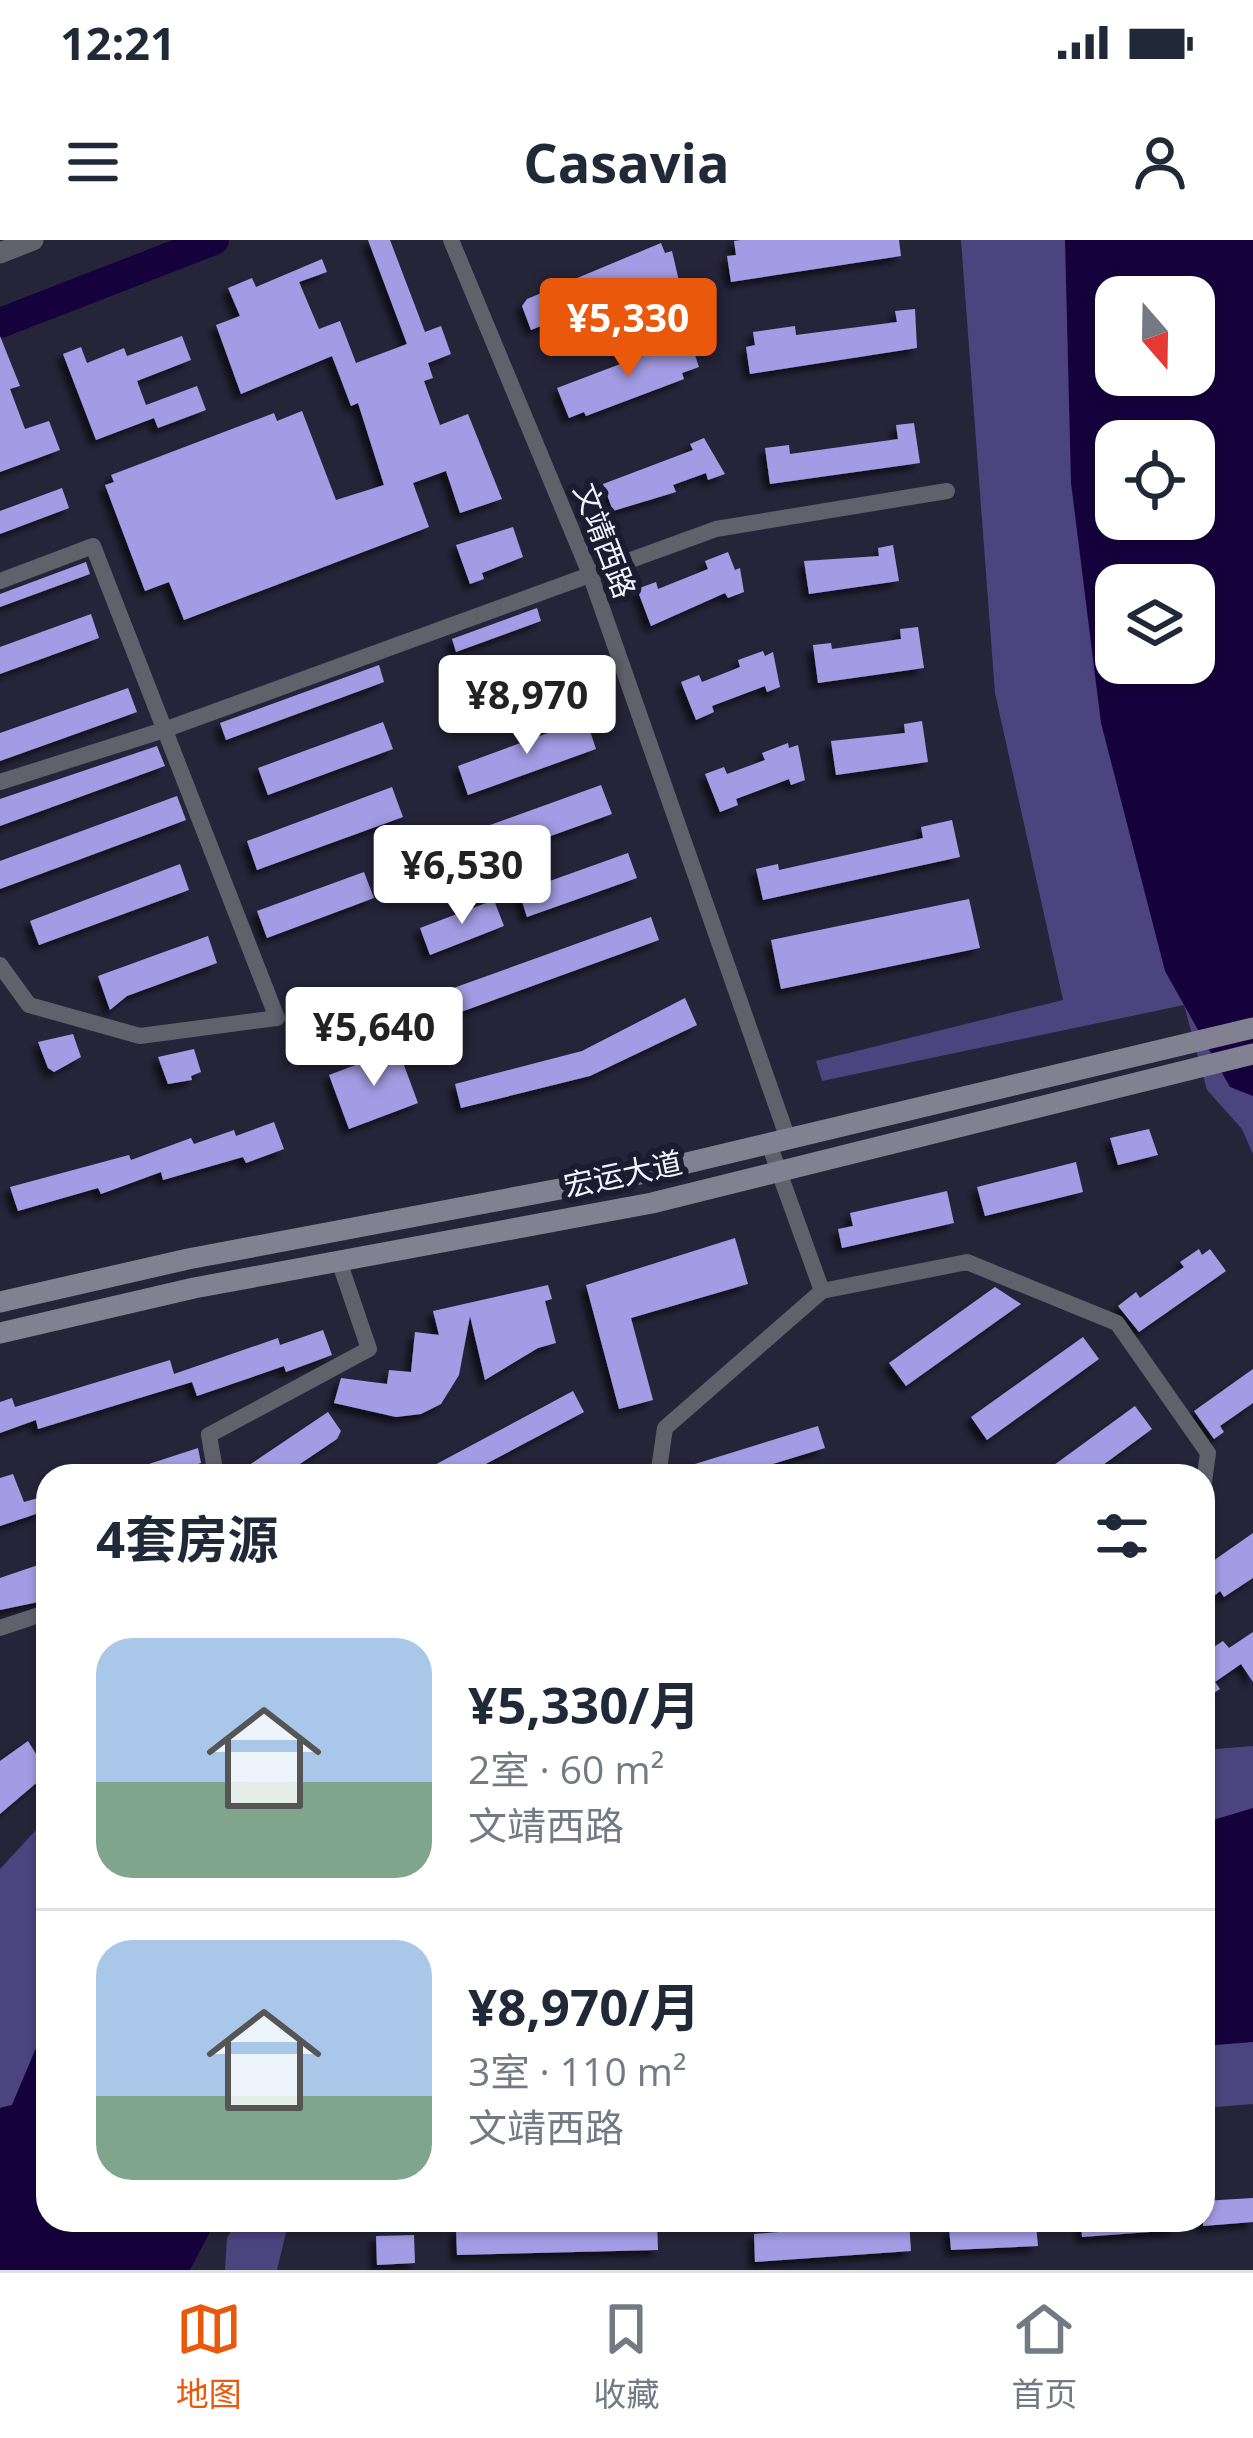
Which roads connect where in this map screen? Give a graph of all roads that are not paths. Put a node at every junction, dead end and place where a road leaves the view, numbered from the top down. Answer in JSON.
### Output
{"nodes":[{"id":1,"x":34,"y":240,"type":"edge"},
{"id":2,"x":451,"y":240,"type":"edge"},
{"id":3,"x":0,"y":253,"type":"edge"},
{"id":4,"x":946,"y":491,"type":"dead end"},
{"id":5,"x":590,"y":574,"type":"junction"},
{"id":6,"x":0,"y":580,"type":"edge"},
{"id":7,"x":164,"y":730,"type":"junction"},
{"id":8,"x":0,"y":782,"type":"edge"},
{"id":9,"x":0,"y":965,"type":"edge"},
{"id":10,"x":1253,"y":1028,"type":"edge"},
{"id":11,"x":1253,"y":1054,"type":"edge"},
{"id":12,"x":779,"y":1142,"type":"junction"},
{"id":13,"x":778,"y":1168,"type":"junction"},
{"id":14,"x":339,"y":1261,"type":"junction"},
{"id":15,"x":822,"y":1291,"type":"junction"},
{"id":16,"x":0,"y":1302,"type":"edge"},
{"id":17,"x":0,"y":1333,"type":"edge"},
{"id":18,"x":214,"y":1464,"type":"edge"},
{"id":19,"x":660,"y":1464,"type":"edge"},
{"id":20,"x":1206,"y":1464,"type":"edge"},
{"id":21,"x":36,"y":1616,"type":"edge"},
{"id":22,"x":0,"y":1628,"type":"edge"}],
"edges":[{"from":1,"to":3,"type":"street"},
{"from":2,"to":5,"type":"street","name":"文靖西路"},
{"from":4,"to":5,"type":"street"},
{"from":5,"to":7,"type":"street"},
{"from":5,"to":12,"type":"street","name":"文靖西路"},
{"from":6,"to":7,"type":"street"},
{"from":7,"to":8,"type":"street"},
{"from":7,"to":9,"type":"street"},
{"from":10,"to":12,"type":"main road","name":"宏运大道"},
{"from":11,"to":13,"type":"main road","name":"宏运大道"},
{"from":12,"to":13,"type":"street","name":"文靖西路"},
{"from":12,"to":16,"type":"main road","name":"宏运大道"},
{"from":13,"to":14,"type":"main road","name":"宏运大道"},
{"from":13,"to":15,"type":"street","name":"文靖西路"},
{"from":14,"to":17,"type":"main road","name":"宏运大道"},
{"from":14,"to":18,"type":"street"},
{"from":15,"to":19,"type":"street"},
{"from":15,"to":20,"type":"street"},
{"from":21,"to":22,"type":"street"}]}
